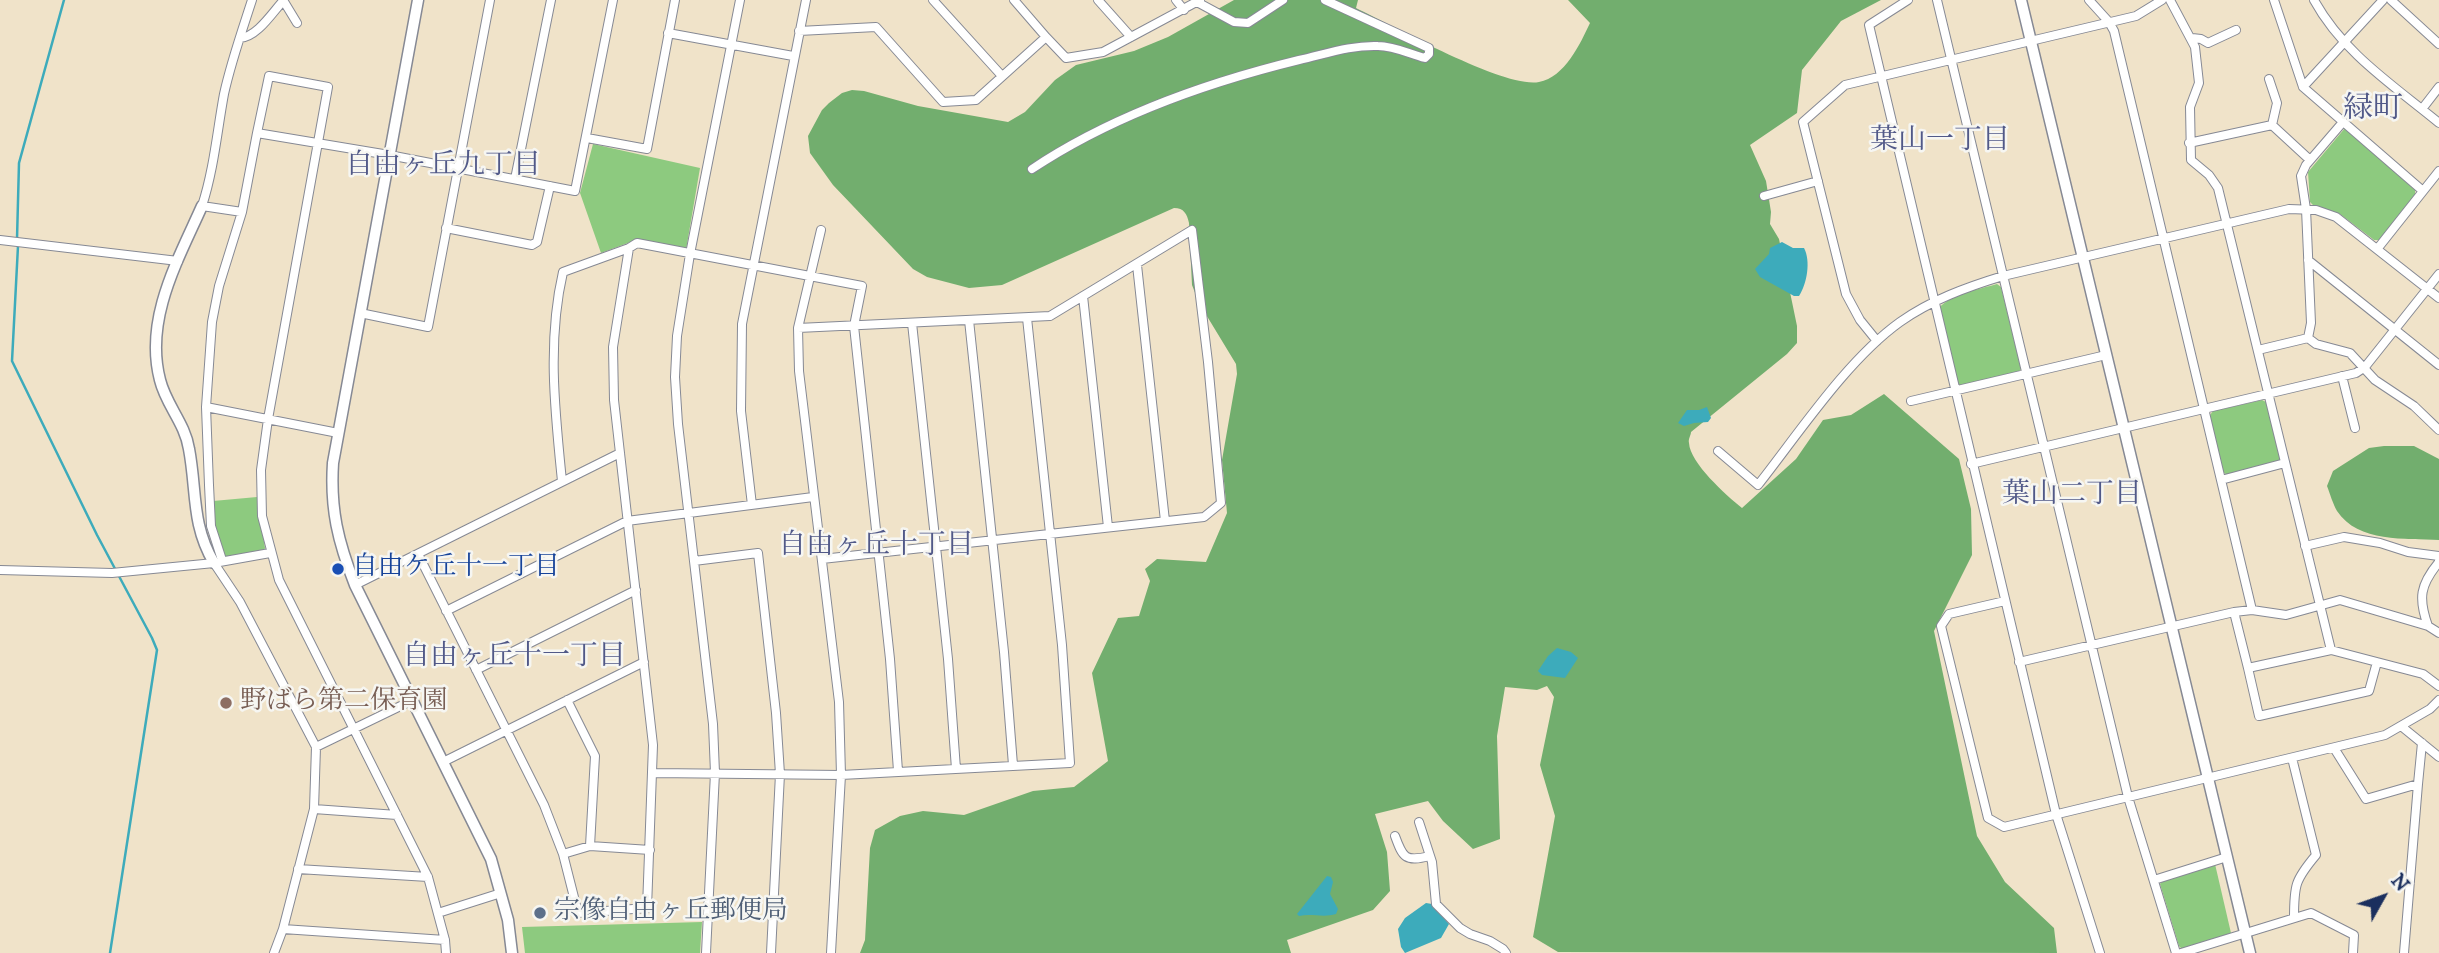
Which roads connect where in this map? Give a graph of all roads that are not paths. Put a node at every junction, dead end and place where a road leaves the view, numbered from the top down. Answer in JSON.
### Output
{"nodes":[{"id":1,"x":252,"y":0,"type":"edge"},
{"id":2,"x":283,"y":0,"type":"edge"},
{"id":3,"x":418,"y":0,"type":"edge"},
{"id":4,"x":490,"y":0,"type":"edge"},
{"id":5,"x":551,"y":0,"type":"edge"},
{"id":6,"x":613,"y":0,"type":"edge"},
{"id":7,"x":675,"y":0,"type":"edge"},
{"id":8,"x":740,"y":0,"type":"edge"},
{"id":9,"x":806,"y":0,"type":"edge"},
{"id":10,"x":933,"y":0,"type":"edge"},
{"id":11,"x":1013,"y":0,"type":"edge"},
{"id":12,"x":1098,"y":0,"type":"edge"},
{"id":13,"x":1176,"y":0,"type":"edge"},
{"id":14,"x":1283,"y":0,"type":"edge"},
{"id":15,"x":1325,"y":0,"type":"edge"},
{"id":16,"x":1908,"y":0,"type":"edge"},
{"id":17,"x":1937,"y":0,"type":"edge"},
{"id":18,"x":2021,"y":0,"type":"edge"},
{"id":19,"x":2089,"y":0,"type":"edge"},
{"id":20,"x":2162,"y":0,"type":"edge"},
{"id":21,"x":2170,"y":0,"type":"edge"},
{"id":22,"x":2274,"y":0,"type":"edge"},
{"id":23,"x":2314,"y":0,"type":"edge"},
{"id":24,"x":2383,"y":0,"type":"edge"},
{"id":25,"x":2392,"y":0,"type":"edge"},
{"id":26,"x":1198,"y":1,"type":"edge"},
{"id":27,"x":1184,"y":10,"type":"junction"},
{"id":28,"x":2109,"y":22,"type":"junction"},
{"id":29,"x":298,"y":23,"type":"dead end"},
{"id":30,"x":2236,"y":30,"type":"dead end"},
{"id":31,"x":799,"y":31,"type":"junction"},
{"id":32,"x":668,"y":33,"type":"junction"},
{"id":33,"x":1046,"y":37,"type":"junction"},
{"id":34,"x":1131,"y":37,"type":"junction"},
{"id":35,"x":240,"y":38,"type":"junction"},
{"id":36,"x":2192,"y":38,"type":"junction"},
{"id":37,"x":2031,"y":41,"type":"junction"},
{"id":38,"x":2344,"y":43,"type":"junction"},
{"id":39,"x":2439,"y":44,"type":"edge"},
{"id":40,"x":731,"y":46,"type":"junction"},
{"id":41,"x":793,"y":56,"type":"junction"},
{"id":42,"x":1952,"y":60,"type":"junction"},
{"id":43,"x":1002,"y":76,"type":"junction"},
{"id":44,"x":1880,"y":76,"type":"junction"},
{"id":45,"x":2269,"y":79,"type":"dead end"},
{"id":46,"x":2303,"y":86,"type":"junction"},
{"id":47,"x":2439,"y":87,"type":"edge"},
{"id":48,"x":2422,"y":109,"type":"junction"},
{"id":49,"x":2343,"y":122,"type":"junction"},
{"id":50,"x":2439,"y":123,"type":"edge"},
{"id":51,"x":2272,"y":125,"type":"junction"},
{"id":52,"x":257,"y":133,"type":"junction"},
{"id":53,"x":587,"y":138,"type":"junction"},
{"id":54,"x":318,"y":143,"type":"junction"},
{"id":55,"x":2189,"y":143,"type":"junction"},
{"id":56,"x":389,"y":155,"type":"junction"},
{"id":57,"x":2310,"y":160,"type":"junction"},
{"id":58,"x":457,"y":168,"type":"junction"},
{"id":59,"x":1032,"y":169,"type":"dead end"},
{"id":60,"x":2439,"y":171,"type":"edge"},
{"id":61,"x":515,"y":179,"type":"junction"},
{"id":62,"x":1818,"y":181,"type":"junction"},
{"id":63,"x":550,"y":186,"type":"junction"},
{"id":64,"x":2423,"y":191,"type":"junction"},
{"id":65,"x":1764,"y":195,"type":"dead end"},
{"id":66,"x":202,"y":206,"type":"junction"},
{"id":67,"x":2306,"y":209,"type":"junction"},
{"id":68,"x":242,"y":212,"type":"junction"},
{"id":69,"x":2228,"y":223,"type":"junction"},
{"id":70,"x":446,"y":228,"type":"junction"},
{"id":71,"x":821,"y":230,"type":"dead end"},
{"id":72,"x":2163,"y":239,"type":"junction"},
{"id":73,"x":0,"y":240,"type":"edge"},
{"id":74,"x":629,"y":248,"type":"junction"},
{"id":75,"x":2378,"y":248,"type":"junction"},
{"id":76,"x":690,"y":254,"type":"junction"},
{"id":77,"x":2083,"y":259,"type":"junction"},
{"id":78,"x":2308,"y":260,"type":"junction"},
{"id":79,"x":178,"y":261,"type":"junction"},
{"id":80,"x":1137,"y":265,"type":"junction"},
{"id":81,"x":753,"y":266,"type":"junction"},
{"id":82,"x":2439,"y":274,"type":"edge"},
{"id":83,"x":2003,"y":276,"type":"junction"},
{"id":84,"x":810,"y":277,"type":"junction"},
{"id":85,"x":2427,"y":288,"type":"junction"},
{"id":86,"x":1083,"y":296,"type":"junction"},
{"id":87,"x":2439,"y":298,"type":"edge"},
{"id":88,"x":1934,"y":302,"type":"junction"},
{"id":89,"x":360,"y":313,"type":"junction"},
{"id":90,"x":1027,"y":318,"type":"junction"},
{"id":91,"x":969,"y":320,"type":"junction"},
{"id":92,"x":912,"y":323,"type":"junction"},
{"id":93,"x":854,"y":326,"type":"junction"},
{"id":94,"x":799,"y":328,"type":"junction"},
{"id":95,"x":2396,"y":329,"type":"junction"},
{"id":96,"x":2308,"y":338,"type":"junction"},
{"id":97,"x":1877,"y":341,"type":"junction"},
{"id":98,"x":2258,"y":350,"type":"junction"},
{"id":99,"x":2106,"y":355,"type":"junction"},
{"id":100,"x":2439,"y":365,"type":"edge"},
{"id":101,"x":2365,"y":367,"type":"junction"},
{"id":102,"x":2027,"y":374,"type":"junction"},
{"id":103,"x":2342,"y":376,"type":"junction"},
{"id":104,"x":1955,"y":391,"type":"junction"},
{"id":105,"x":2268,"y":394,"type":"junction"},
{"id":106,"x":1911,"y":401,"type":"dead end"},
{"id":107,"x":206,"y":407,"type":"junction"},
{"id":108,"x":2204,"y":410,"type":"junction"},
{"id":109,"x":268,"y":419,"type":"junction"},
{"id":110,"x":2124,"y":428,"type":"junction"},
{"id":111,"x":2354,"y":428,"type":"dead end"},
{"id":112,"x":2439,"y":430,"type":"edge"},
{"id":113,"x":338,"y":433,"type":"junction"},
{"id":114,"x":2044,"y":447,"type":"junction"},
{"id":115,"x":1718,"y":451,"type":"dead end"},
{"id":116,"x":620,"y":453,"type":"junction"},
{"id":117,"x":2285,"y":463,"type":"junction"},
{"id":118,"x":1971,"y":464,"type":"junction"},
{"id":119,"x":2221,"y":480,"type":"junction"},
{"id":120,"x":562,"y":481,"type":"junction"},
{"id":121,"x":813,"y":497,"type":"junction"},
{"id":122,"x":752,"y":505,"type":"junction"},
{"id":123,"x":689,"y":512,"type":"junction"},
{"id":124,"x":627,"y":521,"type":"junction"},
{"id":125,"x":1165,"y":521,"type":"junction"},
{"id":126,"x":1108,"y":527,"type":"junction"},
{"id":127,"x":1051,"y":534,"type":"junction"},
{"id":128,"x":992,"y":540,"type":"junction"},
{"id":129,"x":2305,"y":546,"type":"junction"},
{"id":130,"x":934,"y":547,"type":"junction"},
{"id":131,"x":271,"y":553,"type":"junction"},
{"id":132,"x":877,"y":553,"type":"junction"},
{"id":133,"x":418,"y":554,"type":"junction"},
{"id":134,"x":822,"y":559,"type":"junction"},
{"id":135,"x":694,"y":561,"type":"junction"},
{"id":136,"x":218,"y":562,"type":"junction"},
{"id":137,"x":2439,"y":562,"type":"edge"},
{"id":138,"x":0,"y":570,"type":"edge"},
{"id":139,"x":355,"y":585,"type":"junction"},
{"id":140,"x":636,"y":590,"type":"junction"},
{"id":141,"x":2005,"y":601,"type":"junction"},
{"id":142,"x":2319,"y":605,"type":"junction"},
{"id":143,"x":2252,"y":610,"type":"junction"},
{"id":144,"x":446,"y":611,"type":"junction"},
{"id":145,"x":2234,"y":612,"type":"junction"},
{"id":146,"x":2171,"y":626,"type":"junction"},
{"id":147,"x":2428,"y":626,"type":"junction"},
{"id":148,"x":2439,"y":633,"type":"edge"},
{"id":149,"x":2091,"y":645,"type":"junction"},
{"id":150,"x":2331,"y":650,"type":"junction"},
{"id":151,"x":644,"y":662,"type":"junction"},
{"id":152,"x":2019,"y":662,"type":"junction"},
{"id":153,"x":2377,"y":662,"type":"junction"},
{"id":154,"x":2248,"y":668,"type":"junction"},
{"id":155,"x":476,"y":670,"type":"junction"},
{"id":156,"x":2439,"y":686,"type":"edge"},
{"id":157,"x":413,"y":700,"type":"junction"},
{"id":158,"x":567,"y":700,"type":"junction"},
{"id":159,"x":2439,"y":700,"type":"edge"},
{"id":160,"x":2401,"y":726,"type":"junction"},
{"id":161,"x":354,"y":729,"type":"junction"},
{"id":162,"x":507,"y":731,"type":"junction"},
{"id":163,"x":2422,"y":743,"type":"junction"},
{"id":164,"x":316,"y":747,"type":"junction"},
{"id":165,"x":2334,"y":748,"type":"junction"},
{"id":166,"x":2439,"y":757,"type":"edge"},
{"id":167,"x":2292,"y":758,"type":"junction"},
{"id":168,"x":444,"y":761,"type":"junction"},
{"id":169,"x":1013,"y":765,"type":"junction"},
{"id":170,"x":956,"y":769,"type":"junction"},
{"id":171,"x":898,"y":771,"type":"junction"},
{"id":172,"x":654,"y":773,"type":"junction"},
{"id":173,"x":715,"y":773,"type":"junction"},
{"id":174,"x":780,"y":774,"type":"junction"},
{"id":175,"x":841,"y":775,"type":"junction"},
{"id":176,"x":2207,"y":778,"type":"junction"},
{"id":177,"x":2418,"y":784,"type":"junction"},
{"id":178,"x":2127,"y":797,"type":"junction"},
{"id":179,"x":314,"y":809,"type":"junction"},
{"id":180,"x":2056,"y":814,"type":"junction"},
{"id":181,"x":397,"y":815,"type":"junction"},
{"id":182,"x":1419,"y":822,"type":"dead end"},
{"id":183,"x":1395,"y":836,"type":"dead end"},
{"id":184,"x":590,"y":846,"type":"junction"},
{"id":185,"x":650,"y":850,"type":"junction"},
{"id":186,"x":563,"y":854,"type":"junction"},
{"id":187,"x":1430,"y":856,"type":"junction"},
{"id":188,"x":2227,"y":857,"type":"junction"},
{"id":189,"x":298,"y":869,"type":"junction"},
{"id":190,"x":428,"y":877,"type":"junction"},
{"id":191,"x":2154,"y":880,"type":"junction"},
{"id":192,"x":501,"y":893,"type":"junction"},
{"id":193,"x":438,"y":913,"type":"junction"},
{"id":194,"x":2294,"y":918,"type":"junction"},
{"id":195,"x":283,"y":929,"type":"junction"},
{"id":196,"x":2245,"y":933,"type":"junction"},
{"id":197,"x":445,"y":940,"type":"junction"},
{"id":198,"x":274,"y":953,"type":"edge"},
{"id":199,"x":446,"y":953,"type":"edge"},
{"id":200,"x":512,"y":953,"type":"edge"},
{"id":201,"x":706,"y":953,"type":"edge"},
{"id":202,"x":771,"y":953,"type":"edge"},
{"id":203,"x":831,"y":953,"type":"edge"},
{"id":204,"x":1506,"y":953,"type":"edge"},
{"id":205,"x":2100,"y":953,"type":"edge"},
{"id":206,"x":2176,"y":953,"type":"edge"},
{"id":207,"x":2182,"y":953,"type":"edge"},
{"id":208,"x":2249,"y":953,"type":"edge"},
{"id":209,"x":2353,"y":953,"type":"edge"},
{"id":210,"x":2404,"y":953,"type":"edge"}],
"edges":[{"from":1,"to":35,"type":"street"},
{"from":2,"to":29,"type":"street"},
{"from":2,"to":35,"type":"street"},
{"from":3,"to":56,"type":"street"},
{"from":4,"to":58,"type":"street"},
{"from":5,"to":61,"type":"street"},
{"from":6,"to":53,"type":"street"},
{"from":7,"to":32,"type":"street"},
{"from":8,"to":40,"type":"street"},
{"from":9,"to":31,"type":"street"},
{"from":10,"to":43,"type":"street"},
{"from":11,"to":33,"type":"street"},
{"from":12,"to":34,"type":"street"},
{"from":13,"to":27,"type":"street"},
{"from":14,"to":26,"type":"street"},
{"from":15,"to":59,"type":"street"},
{"from":16,"to":44,"type":"street"},
{"from":17,"to":42,"type":"street"},
{"from":18,"to":37,"type":"street"},
{"from":19,"to":28,"type":"street"},
{"from":20,"to":28,"type":"street"},
{"from":21,"to":36,"type":"street"},
{"from":22,"to":46,"type":"street"},
{"from":23,"to":38,"type":"street"},
{"from":24,"to":38,"type":"street"},
{"from":25,"to":39,"type":"street"},
{"from":26,"to":27,"type":"street"},
{"from":27,"to":34,"type":"street"},
{"from":28,"to":37,"type":"street"},
{"from":28,"to":72,"type":"street"},
{"from":30,"to":36,"type":"street"},
{"from":31,"to":41,"type":"street"},
{"from":31,"to":43,"type":"street"},
{"from":32,"to":40,"type":"street"},
{"from":32,"to":53,"type":"street"},
{"from":33,"to":34,"type":"street"},
{"from":33,"to":43,"type":"street"},
{"from":35,"to":66,"type":"street"},
{"from":36,"to":55,"type":"street"},
{"from":37,"to":42,"type":"street"},
{"from":37,"to":77,"type":"street"},
{"from":38,"to":46,"type":"street"},
{"from":38,"to":48,"type":"street"},
{"from":40,"to":41,"type":"street"},
{"from":40,"to":76,"type":"street"},
{"from":41,"to":81,"type":"street"},
{"from":42,"to":44,"type":"street"},
{"from":42,"to":83,"type":"street"},
{"from":44,"to":62,"type":"street"},
{"from":44,"to":88,"type":"street"},
{"from":45,"to":51,"type":"street"},
{"from":46,"to":49,"type":"street"},
{"from":47,"to":48,"type":"street"},
{"from":48,"to":50,"type":"street"},
{"from":49,"to":57,"type":"street"},
{"from":49,"to":64,"type":"street"},
{"from":51,"to":55,"type":"street"},
{"from":51,"to":57,"type":"street"},
{"from":52,"to":54,"type":"street"},
{"from":52,"to":54,"type":"street"},
{"from":52,"to":68,"type":"street"},
{"from":53,"to":63,"type":"street"},
{"from":54,"to":56,"type":"street"},
{"from":54,"to":109,"type":"street"},
{"from":55,"to":69,"type":"street"},
{"from":56,"to":58,"type":"street"},
{"from":56,"to":89,"type":"street"},
{"from":57,"to":67,"type":"street"},
{"from":58,"to":61,"type":"street"},
{"from":58,"to":70,"type":"street"},
{"from":60,"to":64,"type":"street"},
{"from":61,"to":63,"type":"street"},
{"from":62,"to":65,"type":"street"},
{"from":62,"to":97,"type":"street"},
{"from":63,"to":70,"type":"street"},
{"from":64,"to":75,"type":"street"},
{"from":66,"to":68,"type":"street"},
{"from":66,"to":79,"type":"street"},
{"from":67,"to":69,"type":"street"},
{"from":67,"to":75,"type":"street"},
{"from":67,"to":78,"type":"street"},
{"from":68,"to":107,"type":"street"},
{"from":69,"to":72,"type":"street"},
{"from":69,"to":98,"type":"street"},
{"from":70,"to":89,"type":"street"},
{"from":71,"to":84,"type":"street"},
{"from":72,"to":77,"type":"street"},
{"from":72,"to":108,"type":"street"},
{"from":73,"to":79,"type":"street"},
{"from":74,"to":76,"type":"street"},
{"from":74,"to":116,"type":"street"},
{"from":74,"to":120,"type":"street"},
{"from":75,"to":85,"type":"street"},
{"from":76,"to":81,"type":"street"},
{"from":76,"to":123,"type":"street"},
{"from":77,"to":83,"type":"street"},
{"from":77,"to":99,"type":"street"},
{"from":78,"to":95,"type":"street"},
{"from":78,"to":96,"type":"street"},
{"from":79,"to":136,"type":"street"},
{"from":80,"to":86,"type":"street"},
{"from":80,"to":125,"type":"street"},
{"from":80,"to":125,"type":"street"},
{"from":81,"to":84,"type":"street"},
{"from":81,"to":122,"type":"street"},
{"from":82,"to":85,"type":"street"},
{"from":83,"to":88,"type":"street"},
{"from":83,"to":102,"type":"street"},
{"from":84,"to":93,"type":"street"},
{"from":84,"to":94,"type":"street"},
{"from":85,"to":87,"type":"street"},
{"from":85,"to":95,"type":"street"},
{"from":86,"to":90,"type":"street"},
{"from":86,"to":126,"type":"street"},
{"from":88,"to":97,"type":"street"},
{"from":88,"to":104,"type":"street"},
{"from":89,"to":113,"type":"street"},
{"from":90,"to":91,"type":"street"},
{"from":90,"to":127,"type":"street"},
{"from":91,"to":92,"type":"street"},
{"from":91,"to":128,"type":"street"},
{"from":92,"to":93,"type":"street"},
{"from":92,"to":130,"type":"street"},
{"from":93,"to":94,"type":"street"},
{"from":93,"to":132,"type":"street"},
{"from":94,"to":121,"type":"street"},
{"from":95,"to":100,"type":"street"},
{"from":95,"to":101,"type":"street"},
{"from":96,"to":98,"type":"street"},
{"from":96,"to":101,"type":"street"},
{"from":97,"to":115,"type":"street"},
{"from":98,"to":105,"type":"street"},
{"from":99,"to":102,"type":"street"},
{"from":99,"to":110,"type":"street"},
{"from":101,"to":103,"type":"street"},
{"from":101,"to":112,"type":"street"},
{"from":102,"to":104,"type":"street"},
{"from":102,"to":114,"type":"street"},
{"from":103,"to":105,"type":"street"},
{"from":103,"to":111,"type":"street"},
{"from":104,"to":106,"type":"street"},
{"from":104,"to":118,"type":"street"},
{"from":105,"to":108,"type":"street"},
{"from":105,"to":117,"type":"street"},
{"from":107,"to":109,"type":"street"},
{"from":107,"to":136,"type":"street"},
{"from":108,"to":110,"type":"street"},
{"from":108,"to":119,"type":"street"},
{"from":109,"to":113,"type":"street"},
{"from":109,"to":131,"type":"street"},
{"from":110,"to":114,"type":"street"},
{"from":110,"to":146,"type":"street"},
{"from":113,"to":139,"type":"street"},
{"from":114,"to":118,"type":"street"},
{"from":114,"to":149,"type":"street"},
{"from":116,"to":120,"type":"street"},
{"from":116,"to":124,"type":"street"},
{"from":117,"to":119,"type":"street"},
{"from":117,"to":129,"type":"street"},
{"from":118,"to":141,"type":"street"},
{"from":119,"to":143,"type":"street"},
{"from":120,"to":133,"type":"street"},
{"from":121,"to":122,"type":"street"},
{"from":121,"to":134,"type":"street"},
{"from":122,"to":123,"type":"street"},
{"from":123,"to":124,"type":"street"},
{"from":123,"to":135,"type":"street"},
{"from":124,"to":140,"type":"street"},
{"from":124,"to":144,"type":"street"},
{"from":125,"to":126,"type":"street"},
{"from":126,"to":127,"type":"street"},
{"from":127,"to":128,"type":"street"},
{"from":127,"to":169,"type":"street"},
{"from":128,"to":130,"type":"street"},
{"from":128,"to":169,"type":"street"},
{"from":129,"to":137,"type":"street"},
{"from":129,"to":142,"type":"street"},
{"from":130,"to":132,"type":"street"},
{"from":130,"to":170,"type":"street"},
{"from":131,"to":136,"type":"street"},
{"from":131,"to":161,"type":"street"},
{"from":132,"to":134,"type":"street"},
{"from":132,"to":171,"type":"street"},
{"from":133,"to":139,"type":"street"},
{"from":133,"to":144,"type":"street"},
{"from":134,"to":175,"type":"street"},
{"from":135,"to":173,"type":"street"},
{"from":135,"to":174,"type":"street"},
{"from":136,"to":138,"type":"street"},
{"from":136,"to":164,"type":"street"},
{"from":137,"to":147,"type":"street"},
{"from":139,"to":157,"type":"street"},
{"from":140,"to":151,"type":"street"},
{"from":140,"to":155,"type":"street"},
{"from":141,"to":152,"type":"street"},
{"from":141,"to":180,"type":"street"},
{"from":142,"to":143,"type":"street"},
{"from":142,"to":147,"type":"street"},
{"from":142,"to":150,"type":"street"},
{"from":143,"to":145,"type":"street"},
{"from":144,"to":155,"type":"street"},
{"from":145,"to":146,"type":"street"},
{"from":145,"to":154,"type":"street"},
{"from":146,"to":149,"type":"street"},
{"from":146,"to":176,"type":"street"},
{"from":147,"to":148,"type":"street"},
{"from":149,"to":152,"type":"street"},
{"from":149,"to":178,"type":"street"},
{"from":150,"to":153,"type":"street"},
{"from":150,"to":154,"type":"street"},
{"from":151,"to":158,"type":"street"},
{"from":151,"to":172,"type":"street"},
{"from":152,"to":180,"type":"street"},
{"from":153,"to":154,"type":"street"},
{"from":153,"to":156,"type":"street"},
{"from":155,"to":162,"type":"street"},
{"from":157,"to":161,"type":"street"},
{"from":157,"to":168,"type":"street"},
{"from":158,"to":162,"type":"street"},
{"from":158,"to":184,"type":"street"},
{"from":159,"to":160,"type":"street"},
{"from":160,"to":163,"type":"street"},
{"from":160,"to":165,"type":"street"},
{"from":161,"to":164,"type":"street"},
{"from":161,"to":181,"type":"street"},
{"from":162,"to":168,"type":"street"},
{"from":162,"to":186,"type":"street"},
{"from":163,"to":166,"type":"street"},
{"from":163,"to":177,"type":"street"},
{"from":164,"to":179,"type":"street"},
{"from":165,"to":167,"type":"street"},
{"from":165,"to":177,"type":"street"},
{"from":167,"to":176,"type":"street"},
{"from":167,"to":194,"type":"street"},
{"from":168,"to":192,"type":"street"},
{"from":169,"to":170,"type":"street"},
{"from":170,"to":171,"type":"street"},
{"from":171,"to":175,"type":"street"},
{"from":172,"to":173,"type":"street"},
{"from":172,"to":185,"type":"street"},
{"from":173,"to":174,"type":"street"},
{"from":173,"to":201,"type":"street"},
{"from":174,"to":175,"type":"street"},
{"from":174,"to":202,"type":"street"},
{"from":175,"to":203,"type":"street"},
{"from":176,"to":178,"type":"street"},
{"from":176,"to":188,"type":"street"},
{"from":177,"to":210,"type":"street"},
{"from":178,"to":180,"type":"street"},
{"from":178,"to":191,"type":"street"},
{"from":179,"to":181,"type":"street"},
{"from":179,"to":189,"type":"street"},
{"from":180,"to":205,"type":"street"},
{"from":181,"to":190,"type":"street"},
{"from":182,"to":187,"type":"street"},
{"from":183,"to":187,"type":"street"},
{"from":184,"to":185,"type":"street"},
{"from":184,"to":186,"type":"street"},
{"from":185,"to":186,"type":"street"},
{"from":187,"to":204,"type":"street"},
{"from":188,"to":191,"type":"street"},
{"from":188,"to":196,"type":"street"},
{"from":189,"to":190,"type":"street"},
{"from":189,"to":195,"type":"street"},
{"from":190,"to":193,"type":"street"},
{"from":191,"to":206,"type":"street"},
{"from":192,"to":193,"type":"street"},
{"from":192,"to":200,"type":"street"},
{"from":193,"to":197,"type":"street"},
{"from":194,"to":196,"type":"street"},
{"from":194,"to":209,"type":"street"},
{"from":195,"to":197,"type":"street"},
{"from":195,"to":198,"type":"street"},
{"from":196,"to":207,"type":"street"},
{"from":196,"to":208,"type":"street"},
{"from":197,"to":199,"type":"street"}]}
